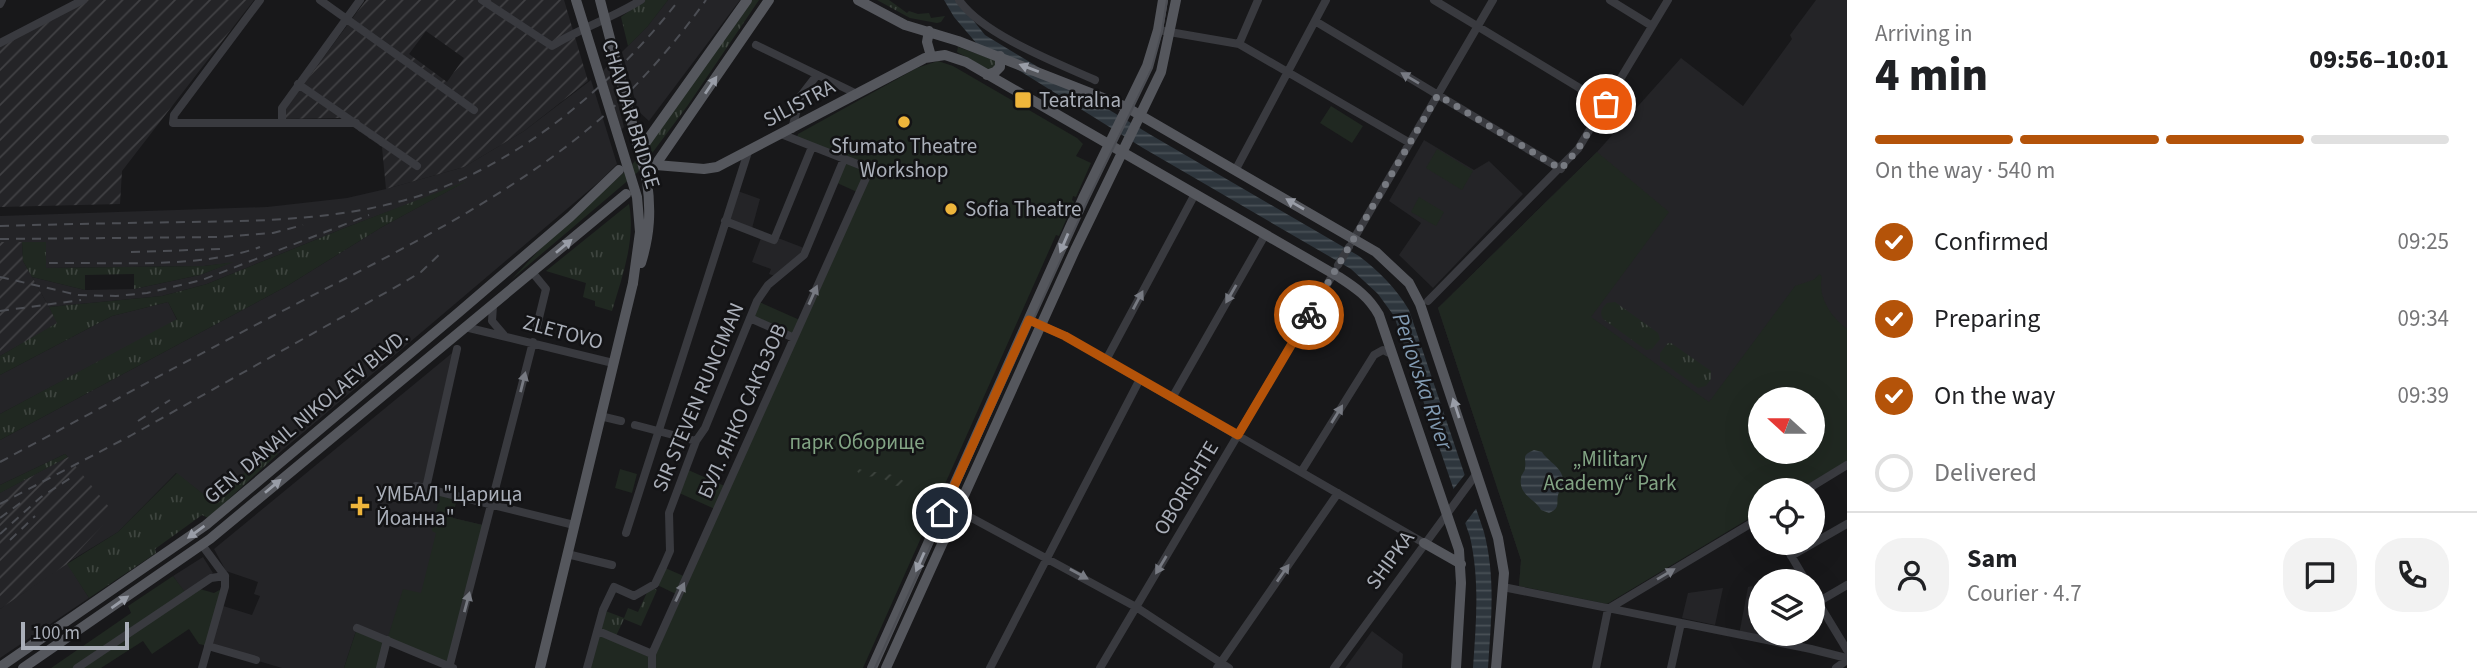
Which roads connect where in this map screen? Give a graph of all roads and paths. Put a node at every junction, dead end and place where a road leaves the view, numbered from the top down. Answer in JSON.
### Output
{"nodes":[{"id":1,"x":83,"y":0,"type":"edge"},
{"id":2,"x":260,"y":0,"type":"edge"},
{"id":3,"x":320,"y":0,"type":"edge"},
{"id":4,"x":360,"y":0,"type":"edge"},
{"id":5,"x":482,"y":0,"type":"edge"},
{"id":6,"x":576,"y":0,"type":"edge"},
{"id":7,"x":600,"y":0,"type":"edge"},
{"id":8,"x":641,"y":0,"type":"edge"},
{"id":9,"x":747,"y":0,"type":"edge"},
{"id":10,"x":769,"y":0,"type":"edge"},
{"id":11,"x":858,"y":0,"type":"edge"},
{"id":12,"x":960,"y":0,"type":"edge"},
{"id":13,"x":1163,"y":0,"type":"edge"},
{"id":14,"x":1176,"y":0,"type":"edge"},
{"id":15,"x":1258,"y":0,"type":"edge"},
{"id":16,"x":1326,"y":0,"type":"edge"},
{"id":17,"x":1434,"y":0,"type":"edge"},
{"id":18,"x":1493,"y":0,"type":"edge"},
{"id":19,"x":1610,"y":0,"type":"edge"},
{"id":20,"x":1668,"y":0,"type":"edge"},
{"id":21,"x":630,"y":3,"type":"edge"},
{"id":22,"x":346,"y":19,"type":"junction"},
{"id":23,"x":1315,"y":21,"type":"junction"},
{"id":24,"x":1652,"y":26,"type":"junction"},
{"id":25,"x":1478,"y":27,"type":"junction"},
{"id":26,"x":1157,"y":30,"type":"junction"},
{"id":27,"x":929,"y":31,"type":"junction"},
{"id":28,"x":1170,"y":33,"type":"junction"},
{"id":29,"x":0,"y":43,"type":"edge"},
{"id":30,"x":1239,"y":44,"type":"junction"},
{"id":31,"x":756,"y":45,"type":"dead end"},
{"id":32,"x":931,"y":56,"type":"junction"},
{"id":33,"x":1000,"y":56,"type":"junction"},
{"id":34,"x":1288,"y":71,"type":"junction"},
{"id":35,"x":817,"y":75,"type":"junction"},
{"id":36,"x":987,"y":75,"type":"junction"},
{"id":37,"x":1095,"y":80,"type":"dead end"},
{"id":38,"x":298,"y":84,"type":"junction"},
{"id":39,"x":856,"y":94,"type":"junction"},
{"id":40,"x":1438,"y":95,"type":"junction"},
{"id":41,"x":1606,"y":104,"type":"junction"},
{"id":42,"x":1126,"y":107,"type":"junction"},
{"id":43,"x":474,"y":110,"type":"dead end"},
{"id":44,"x":1139,"y":114,"type":"junction"},
{"id":45,"x":282,"y":123,"type":"junction"},
{"id":46,"x":356,"y":123,"type":"junction"},
{"id":47,"x":792,"y":129,"type":"junction"},
{"id":48,"x":781,"y":134,"type":"junction"},
{"id":49,"x":672,"y":141,"type":"junction"},
{"id":50,"x":646,"y":142,"type":"dead end"},
{"id":51,"x":1410,"y":143,"type":"junction"},
{"id":52,"x":1108,"y":144,"type":"junction"},
{"id":53,"x":812,"y":147,"type":"junction"},
{"id":54,"x":748,"y":152,"type":"junction"},
{"id":55,"x":1121,"y":152,"type":"junction"},
{"id":56,"x":844,"y":159,"type":"junction"},
{"id":57,"x":418,"y":166,"type":"dead end"},
{"id":58,"x":682,"y":168,"type":"junction"},
{"id":59,"x":1236,"y":169,"type":"junction"},
{"id":60,"x":1561,"y":169,"type":"junction"},
{"id":61,"x":619,"y":170,"type":"dead end"},
{"id":62,"x":626,"y":194,"type":"dead end"},
{"id":63,"x":1195,"y":194,"type":"junction"},
{"id":64,"x":724,"y":221,"type":"junction"},
{"id":65,"x":1265,"y":235,"type":"junction"},
{"id":66,"x":1351,"y":242,"type":"junction"},
{"id":67,"x":1335,"y":269,"type":"junction"},
{"id":68,"x":532,"y":272,"type":"junction"},
{"id":69,"x":634,"y":283,"type":"junction"},
{"id":70,"x":478,"y":296,"type":"junction"},
{"id":71,"x":1428,"y":301,"type":"dead end"},
{"id":72,"x":493,"y":305,"type":"junction"},
{"id":73,"x":455,"y":316,"type":"junction"},
{"id":74,"x":750,"y":318,"type":"junction"},
{"id":75,"x":1029,"y":320,"type":"junction"},
{"id":76,"x":1041,"y":325,"type":"junction"},
{"id":77,"x":466,"y":327,"type":"junction"},
{"id":78,"x":536,"y":330,"type":"dead end"},
{"id":79,"x":504,"y":335,"type":"junction"},
{"id":80,"x":794,"y":338,"type":"junction"},
{"id":81,"x":533,"y":342,"type":"junction"},
{"id":82,"x":457,"y":349,"type":"dead end"},
{"id":83,"x":1391,"y":354,"type":"junction"},
{"id":84,"x":1106,"y":360,"type":"junction"},
{"id":85,"x":613,"y":363,"type":"junction"},
{"id":86,"x":1140,"y":379,"type":"junction"},
{"id":87,"x":1172,"y":398,"type":"junction"},
{"id":88,"x":600,"y":416,"type":"junction"},
{"id":89,"x":621,"y":421,"type":"dead end"},
{"id":90,"x":635,"y":425,"type":"dead end"},
{"id":91,"x":658,"y":430,"type":"junction"},
{"id":92,"x":1238,"y":435,"type":"junction"},
{"id":93,"x":696,"y":441,"type":"junction"},
{"id":94,"x":1847,"y":465,"type":"edge"},
{"id":95,"x":1301,"y":472,"type":"junction"},
{"id":96,"x":1477,"y":473,"type":"junction"},
{"id":97,"x":1825,"y":478,"type":"edge"},
{"id":98,"x":416,"y":486,"type":"dead end"},
{"id":99,"x":426,"y":488,"type":"junction"},
{"id":100,"x":1338,"y":493,"type":"junction"},
{"id":101,"x":946,"y":504,"type":"junction"},
{"id":102,"x":493,"y":505,"type":"junction"},
{"id":103,"x":958,"y":509,"type":"junction"},
{"id":104,"x":1446,"y":514,"type":"junction"},
{"id":105,"x":1847,"y":524,"type":"edge"},
{"id":106,"x":574,"y":525,"type":"junction"},
{"id":107,"x":1748,"y":525,"type":"edge"},
{"id":108,"x":626,"y":533,"type":"dead end"},
{"id":109,"x":1424,"y":543,"type":"junction"},
{"id":110,"x":202,"y":545,"type":"junction"},
{"id":111,"x":567,"y":554,"type":"junction"},
{"id":112,"x":1791,"y":556,"type":"joint"},
{"id":113,"x":1048,"y":558,"type":"junction"},
{"id":114,"x":1461,"y":564,"type":"junction"},
{"id":115,"x":612,"y":565,"type":"dead end"},
{"id":116,"x":1799,"y":569,"type":"edge"},
{"id":117,"x":225,"y":576,"type":"junction"},
{"id":118,"x":1847,"y":585,"type":"edge"},
{"id":119,"x":1503,"y":587,"type":"junction"},
{"id":120,"x":1825,"y":598,"type":"edge"},
{"id":121,"x":1136,"y":607,"type":"junction"},
{"id":122,"x":1608,"y":609,"type":"junction"},
{"id":123,"x":1825,"y":614,"type":"edge"},
{"id":124,"x":1681,"y":623,"type":"junction"},
{"id":125,"x":357,"y":628,"type":"dead end"},
{"id":126,"x":598,"y":631,"type":"junction"},
{"id":127,"x":387,"y":640,"type":"junction"},
{"id":128,"x":208,"y":646,"type":"junction"},
{"id":129,"x":1847,"y":650,"type":"edge"},
{"id":130,"x":652,"y":654,"type":"junction"},
{"id":131,"x":1847,"y":659,"type":"edge"},
{"id":132,"x":256,"y":660,"type":"dead end"},
{"id":133,"x":1219,"y":665,"type":"edge"},
{"id":134,"x":0,"y":667,"type":"edge"},
{"id":135,"x":451,"y":667,"type":"edge"},
{"id":136,"x":23,"y":668,"type":"edge"},
{"id":137,"x":77,"y":668,"type":"edge"},
{"id":138,"x":202,"y":668,"type":"edge"},
{"id":139,"x":380,"y":668,"type":"edge"},
{"id":140,"x":540,"y":668,"type":"edge"},
{"id":141,"x":587,"y":668,"type":"edge"},
{"id":142,"x":652,"y":668,"type":"edge"},
{"id":143,"x":872,"y":668,"type":"edge"},
{"id":144,"x":886,"y":668,"type":"edge"},
{"id":145,"x":990,"y":668,"type":"edge"},
{"id":146,"x":1100,"y":668,"type":"edge"},
{"id":147,"x":1229,"y":668,"type":"edge"},
{"id":148,"x":1334,"y":668,"type":"edge"},
{"id":149,"x":1456,"y":668,"type":"edge"},
{"id":150,"x":1496,"y":668,"type":"edge"},
{"id":151,"x":1596,"y":668,"type":"edge"},
{"id":152,"x":1671,"y":668,"type":"edge"},
{"id":153,"x":1836,"y":668,"type":"edge"}],
"edges":[{"from":1,"to":29,"type":"street"},
{"from":2,"to":45,"type":"street"},
{"from":3,"to":22,"type":"street"},
{"from":4,"to":22,"type":"street"},
{"from":5,"to":21,"type":"street"},
{"from":6,"to":69,"type":"main road","name":"CHAVDAR BRIDGE","bridge":true},
{"from":7,"to":69,"type":"main road","name":"CHAVDAR BRIDGE","bridge":true},
{"from":8,"to":21,"type":"street"},
{"from":9,"to":50,"type":"main road"},
{"from":49,"to":10,"type":"main road","one_way":true},
{"from":11,"to":27,"type":"main road"},
{"from":12,"to":37,"type":"street"},
{"from":13,"to":26,"type":"main road"},
{"from":14,"to":28,"type":"main road"},
{"from":15,"to":30,"type":"street"},
{"from":16,"to":23,"type":"street"},
{"from":17,"to":25,"type":"street"},
{"from":18,"to":25,"type":"street","name":"OBORISHTE"},
{"from":19,"to":24,"type":"street"},
{"from":20,"to":24,"type":"street"},
{"from":22,"to":38,"type":"street"},
{"from":22,"to":43,"type":"street"},
{"from":23,"to":34,"type":"street"},
{"from":40,"to":23,"type":"street","one_way":true},
{"from":24,"to":41,"type":"street"},
{"from":25,"to":40,"type":"street","name":"OBORISHTE"},
{"from":25,"to":41,"type":"street"},
{"from":26,"to":28,"type":"street"},
{"from":26,"to":42,"type":"main road"},
{"from":27,"to":32,"type":"main road"},
{"from":27,"to":33,"type":"main road"},
{"from":28,"to":30,"type":"street"},
{"from":28,"to":44,"type":"main road"},
{"from":30,"to":34,"type":"street"},
{"from":31,"to":35,"type":"street"},
{"from":32,"to":36,"type":"main road"},
{"from":32,"to":39,"type":"main road","name":"SILISTRA"},
{"from":33,"to":36,"type":"main road"},
{"from":42,"to":33,"type":"main road","one_way":true},
{"from":34,"to":51,"type":"street"},
{"from":34,"to":59,"type":"street"},
{"from":35,"to":39,"type":"street"},
{"from":35,"to":47,"type":"street"},
{"from":36,"to":52,"type":"main road"},
{"from":38,"to":45,"type":"street"},
{"from":38,"to":46,"type":"street"},
{"from":39,"to":47,"type":"main road","name":"SILISTRA"},
{"from":40,"to":51,"type":"street","name":"OBORISHTE"},
{"from":40,"to":60,"type":"street"},
{"from":41,"to":60,"type":"street"},
{"from":42,"to":44,"type":"main road"},
{"from":42,"to":52,"type":"main road"},
{"from":44,"to":55,"type":"main road"},
{"from":44,"to":59,"type":"main road"},
{"from":45,"to":46,"type":"street"},
{"from":46,"to":57,"type":"street"},
{"from":47,"to":48,"type":"main road","name":"SILISTRA"},
{"from":48,"to":53,"type":"street"},
{"from":48,"to":54,"type":"main road","name":"SILISTRA"},
{"from":49,"to":58,"type":"main road"},
{"from":49,"to":58,"type":"main road","name":"SILISTRA"},
{"from":51,"to":66,"type":"street","name":"OBORISHTE"},
{"from":52,"to":55,"type":"main road"},
{"from":52,"to":75,"type":"main road","one_way":true},
{"from":53,"to":56,"type":"street"},
{"from":53,"to":64,"type":"street"},
{"from":54,"to":58,"type":"main road","name":"SILISTRA"},
{"from":54,"to":64,"type":"street"},
{"from":55,"to":63,"type":"main road"},
{"from":55,"to":76,"type":"main road"},
{"from":56,"to":74,"type":"street","name":"SIR STEVEN RUNCIMAN"},
{"from":80,"to":56,"type":"street","name":"БУЛ. ЯНКО САКЪЗОВ","one_way":true},
{"from":66,"to":59,"type":"main road","one_way":true},
{"from":60,"to":71,"type":"street"},
{"from":61,"to":70,"type":"main road","name":"GEN. DANAIL NIKOLAEV BLVD."},
{"from":68,"to":62,"type":"main road","name":"GEN. DANAIL NIKOLAEV BLVD.","one_way":true},
{"from":63,"to":65,"type":"main road"},
{"from":84,"to":63,"type":"street","one_way":true},
{"from":64,"to":91,"type":"street"},
{"from":65,"to":67,"type":"main road"},
{"from":65,"to":87,"type":"street","one_way":true},
{"from":66,"to":67,"type":"street","name":"OBORISHTE","bridge":true},
{"from":96,"to":66,"type":"main road","one_way":true},
{"from":67,"to":83,"type":"main road"},
{"from":67,"to":92,"type":"street","name":"OBORISHTE"},
{"from":68,"to":72,"type":"main road","name":"GEN. DANAIL NIKOLAEV BLVD."},
{"from":68,"to":78,"type":"street"},
{"from":69,"to":85,"type":"main road","name":"CHAVDAR BRIDGE"},
{"from":70,"to":73,"type":"main road","name":"GEN. DANAIL NIKOLAEV BLVD."},
{"from":70,"to":77,"type":"main road"},
{"from":72,"to":77,"type":"main road","name":"GEN. DANAIL NIKOLAEV BLVD."},
{"from":72,"to":79,"type":"street","name":"ZLETOVO"},
{"from":73,"to":77,"type":"main road"},
{"from":73,"to":134,"type":"main road","name":"GEN. DANAIL NIKOLAEV BLVD.","one_way":true},
{"from":74,"to":80,"type":"street"},
{"from":74,"to":93,"type":"street","name":"SIR STEVEN RUNCIMAN"},
{"from":75,"to":76,"type":"street"},
{"from":75,"to":101,"type":"main road"},
{"from":76,"to":84,"type":"street"},
{"from":76,"to":103,"type":"main road"},
{"from":77,"to":79,"type":"street","name":"ZLETOVO"},
{"from":110,"to":77,"type":"main road","name":"GEN. DANAIL NIKOLAEV BLVD.","one_way":true},
{"from":79,"to":81,"type":"street","name":"ZLETOVO"},
{"from":130,"to":80,"type":"street","name":"БУЛ. ЯНКО САКЪЗОВ","one_way":true},
{"from":81,"to":85,"type":"street","name":"ZLETOVO"},
{"from":102,"to":81,"type":"street","one_way":true},
{"from":82,"to":99,"type":"street"},
{"from":95,"to":83,"type":"street","one_way":true},
{"from":83,"to":104,"type":"main road"},
{"from":84,"to":86,"type":"street"},
{"from":85,"to":88,"type":"main road","name":"CHAVDAR BRIDGE"},
{"from":86,"to":87,"type":"street"},
{"from":86,"to":113,"type":"street"},
{"from":87,"to":92,"type":"street"},
{"from":88,"to":89,"type":"street"},
{"from":88,"to":106,"type":"main road","name":"CHAVDAR BRIDGE"},
{"from":90,"to":91,"type":"street"},
{"from":91,"to":93,"type":"street"},
{"from":91,"to":108,"type":"street"},
{"from":92,"to":95,"type":"street"},
{"from":92,"to":121,"type":"street","name":"OBORISHTE","one_way":true},
{"from":93,"to":126,"type":"street","name":"SIR STEVEN RUNCIMAN"},
{"from":94,"to":97,"type":"street"},
{"from":95,"to":100,"type":"street"},
{"from":96,"to":104,"type":"street","name":"SHIPKA"},
{"from":96,"to":119,"type":"main road"},
{"from":98,"to":99,"type":"street"},
{"from":99,"to":102,"type":"street"},
{"from":100,"to":109,"type":"street"},
{"from":133,"to":100,"type":"street","one_way":true},
{"from":101,"to":103,"type":"street"},
{"from":101,"to":143,"type":"main road","one_way":true},
{"from":102,"to":106,"type":"street"},
{"from":135,"to":102,"type":"street","one_way":true},
{"from":103,"to":113,"type":"street"},
{"from":103,"to":144,"type":"main road"},
{"from":104,"to":109,"type":"street","name":"SHIPKA"},
{"from":104,"to":114,"type":"main road"},
{"from":105,"to":112,"type":"street"},
{"from":106,"to":111,"type":"main road","name":"CHAVDAR BRIDGE"},
{"from":122,"to":107,"type":"street","one_way":true},
{"from":109,"to":114,"type":"main road"},
{"from":109,"to":148,"type":"street","name":"SHIPKA"},
{"from":110,"to":117,"type":"street"},
{"from":136,"to":110,"type":"main road","name":"GEN. DANAIL NIKOLAEV BLVD.","one_way":true},
{"from":111,"to":115,"type":"street"},
{"from":111,"to":140,"type":"main road","name":"CHAVDAR BRIDGE"},
{"from":112,"to":116,"type":"street"},
{"from":113,"to":121,"type":"street","one_way":true},
{"from":113,"to":145,"type":"street"},
{"from":114,"to":149,"type":"main road"},
{"from":117,"to":128,"type":"street"},
{"from":117,"to":137,"type":"street"},
{"from":118,"to":120,"type":"street"},
{"from":119,"to":122,"type":"street"},
{"from":119,"to":150,"type":"main road"},
{"from":121,"to":133,"type":"street"},
{"from":121,"to":146,"type":"street","name":"OBORISHTE"},
{"from":122,"to":124,"type":"street"},
{"from":122,"to":151,"type":"street"},
{"from":123,"to":129,"type":"street"},
{"from":124,"to":131,"type":"street"},
{"from":124,"to":152,"type":"street"},
{"from":125,"to":127,"type":"street"},
{"from":126,"to":130,"type":"street"},
{"from":126,"to":141,"type":"street","name":"SIR STEVEN RUNCIMAN"},
{"from":127,"to":135,"type":"street"},
{"from":127,"to":139,"type":"street"},
{"from":128,"to":132,"type":"street"},
{"from":128,"to":138,"type":"street"},
{"from":130,"to":142,"type":"street","name":"БУЛ. ЯНКО САКЪЗОВ"},
{"from":131,"to":153,"type":"street"},
{"from":133,"to":147,"type":"street"}]}
